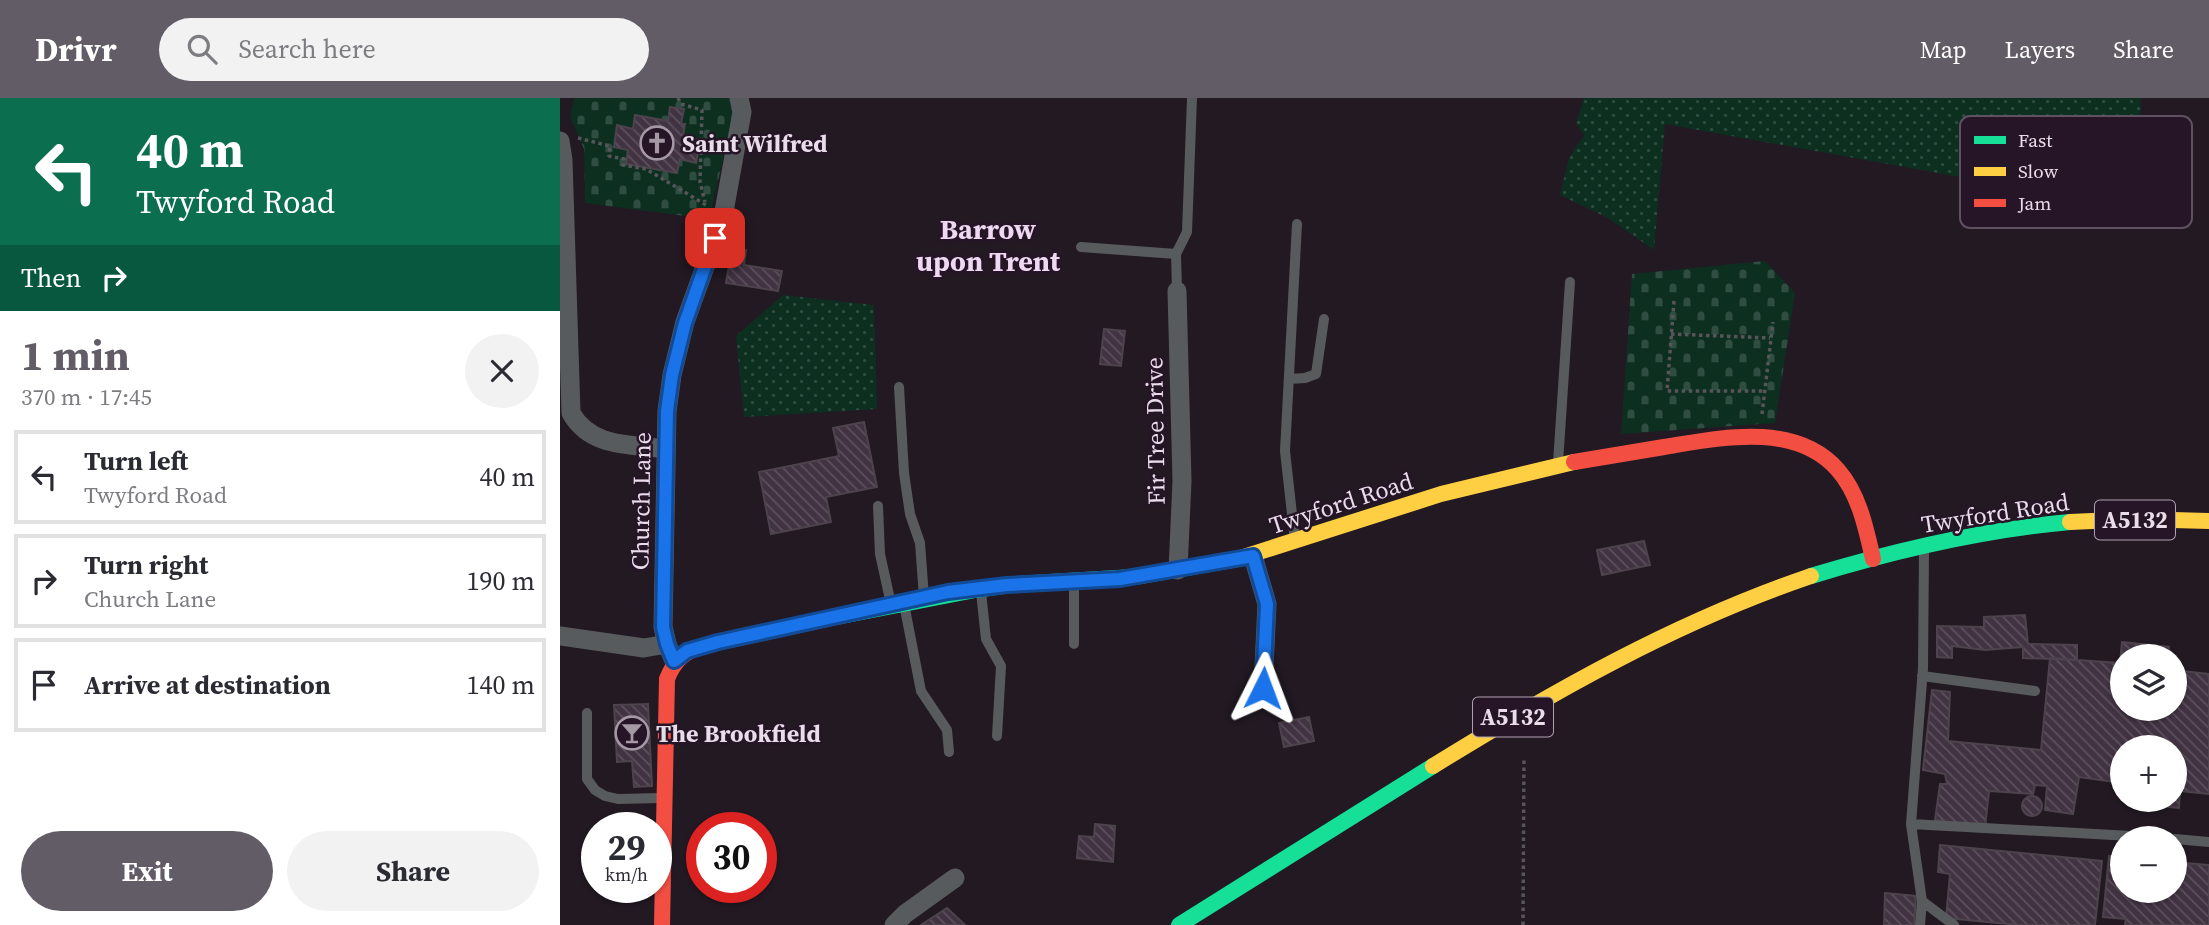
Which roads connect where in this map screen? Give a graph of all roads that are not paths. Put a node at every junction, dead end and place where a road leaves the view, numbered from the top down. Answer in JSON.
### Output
{"nodes":[{"id":1,"x":739,"y":98,"type":"edge"},
{"id":2,"x":1192,"y":98,"type":"edge"},
{"id":3,"x":566,"y":139,"type":"edge"},
{"id":4,"x":1297,"y":224,"type":"dead end"},
{"id":5,"x":1082,"y":247,"type":"dead end"},
{"id":6,"x":1176,"y":254,"type":"junction"},
{"id":7,"x":1570,"y":282,"type":"dead end"},
{"id":8,"x":1178,"y":291,"type":"joint"},
{"id":9,"x":1324,"y":318,"type":"dead end"},
{"id":10,"x":1289,"y":379,"type":"junction"},
{"id":11,"x":899,"y":387,"type":"dead end"},
{"id":12,"x":666,"y":449,"type":"junction"},
{"id":13,"x":1557,"y":467,"type":"junction"},
{"id":14,"x":878,"y":506,"type":"dead end"},
{"id":15,"x":2209,"y":521,"type":"edge"},
{"id":16,"x":1295,"y":542,"type":"junction"},
{"id":17,"x":1924,"y":546,"type":"junction"},
{"id":18,"x":1253,"y":556,"type":"junction"},
{"id":19,"x":1872,"y":559,"type":"junction"},
{"id":20,"x":1178,"y":570,"type":"junction"},
{"id":21,"x":1074,"y":580,"type":"junction"},
{"id":22,"x":981,"y":588,"type":"junction"},
{"id":23,"x":924,"y":597,"type":"junction"},
{"id":24,"x":897,"y":603,"type":"junction"},
{"id":25,"x":560,"y":636,"type":"edge"},
{"id":26,"x":1074,"y":644,"type":"dead end"},
{"id":27,"x":671,"y":652,"type":"junction"},
{"id":28,"x":1922,"y":676,"type":"junction"},
{"id":29,"x":1263,"y":688,"type":"dead end"},
{"id":30,"x":2035,"y":691,"type":"dead end"},
{"id":31,"x":587,"y":713,"type":"dead end"},
{"id":32,"x":997,"y":736,"type":"dead end"},
{"id":33,"x":949,"y":752,"type":"dead end"},
{"id":34,"x":665,"y":797,"type":"junction"},
{"id":35,"x":1911,"y":824,"type":"junction"},
{"id":36,"x":2110,"y":835,"type":"edge"},
{"id":37,"x":2187,"y":840,"type":"edge"},
{"id":38,"x":2209,"y":842,"type":"edge"},
{"id":39,"x":955,"y":878,"type":"dead end"},
{"id":40,"x":1922,"y":901,"type":"junction"},
{"id":41,"x":663,"y":925,"type":"edge"},
{"id":42,"x":894,"y":925,"type":"edge"},
{"id":43,"x":1179,"y":925,"type":"edge"},
{"id":44,"x":1920,"y":925,"type":"edge"},
{"id":45,"x":1954,"y":925,"type":"edge"}],
"edges":[{"from":1,"to":12,"type":"street","name":"Church Lane"},
{"from":2,"to":6,"type":"lane"},
{"from":3,"to":12,"type":"street"},
{"from":4,"to":10,"type":"lane"},
{"from":5,"to":6,"type":"lane"},
{"from":6,"to":8,"type":"lane"},
{"from":7,"to":13,"type":"lane"},
{"from":8,"to":20,"type":"street","name":"Fir Tree Drive"},
{"from":9,"to":10,"type":"lane"},
{"from":10,"to":16,"type":"lane"},
{"from":11,"to":23,"type":"lane"},
{"from":12,"to":27,"type":"street","name":"Church Lane"},
{"from":13,"to":16,"type":"street","name":"Twyford Road"},
{"from":13,"to":19,"type":"street","name":"Twyford Road"},
{"from":14,"to":24,"type":"lane"},
{"from":15,"to":17,"type":"street","name":"Twyford Road","number":"A5132"},
{"from":16,"to":18,"type":"street","name":"Twyford Road"},
{"from":17,"to":19,"type":"street","name":"Twyford Road","number":"A5132"},
{"from":17,"to":28,"type":"lane"},
{"from":18,"to":20,"type":"street","name":"Twyford Road"},
{"from":18,"to":29,"type":"street"},
{"from":19,"to":43,"type":"street","name":"Twyford Road","number":"A5132"},
{"from":20,"to":21,"type":"street","name":"Twyford Road"},
{"from":21,"to":22,"type":"street","name":"Twyford Road"},
{"from":21,"to":26,"type":"lane"},
{"from":22,"to":23,"type":"street","name":"Twyford Road"},
{"from":22,"to":32,"type":"lane"},
{"from":23,"to":24,"type":"street","name":"Twyford Road"},
{"from":24,"to":27,"type":"street","name":"Twyford Road"},
{"from":24,"to":33,"type":"lane"},
{"from":25,"to":27,"type":"street"},
{"from":27,"to":34,"type":"street"},
{"from":28,"to":30,"type":"lane"},
{"from":28,"to":35,"type":"lane"},
{"from":31,"to":34,"type":"lane"},
{"from":34,"to":41,"type":"street"},
{"from":35,"to":36,"type":"lane"},
{"from":35,"to":40,"type":"lane"},
{"from":37,"to":38,"type":"lane"},
{"from":39,"to":42,"type":"street"},
{"from":40,"to":44,"type":"lane"},
{"from":40,"to":45,"type":"lane"}]}
